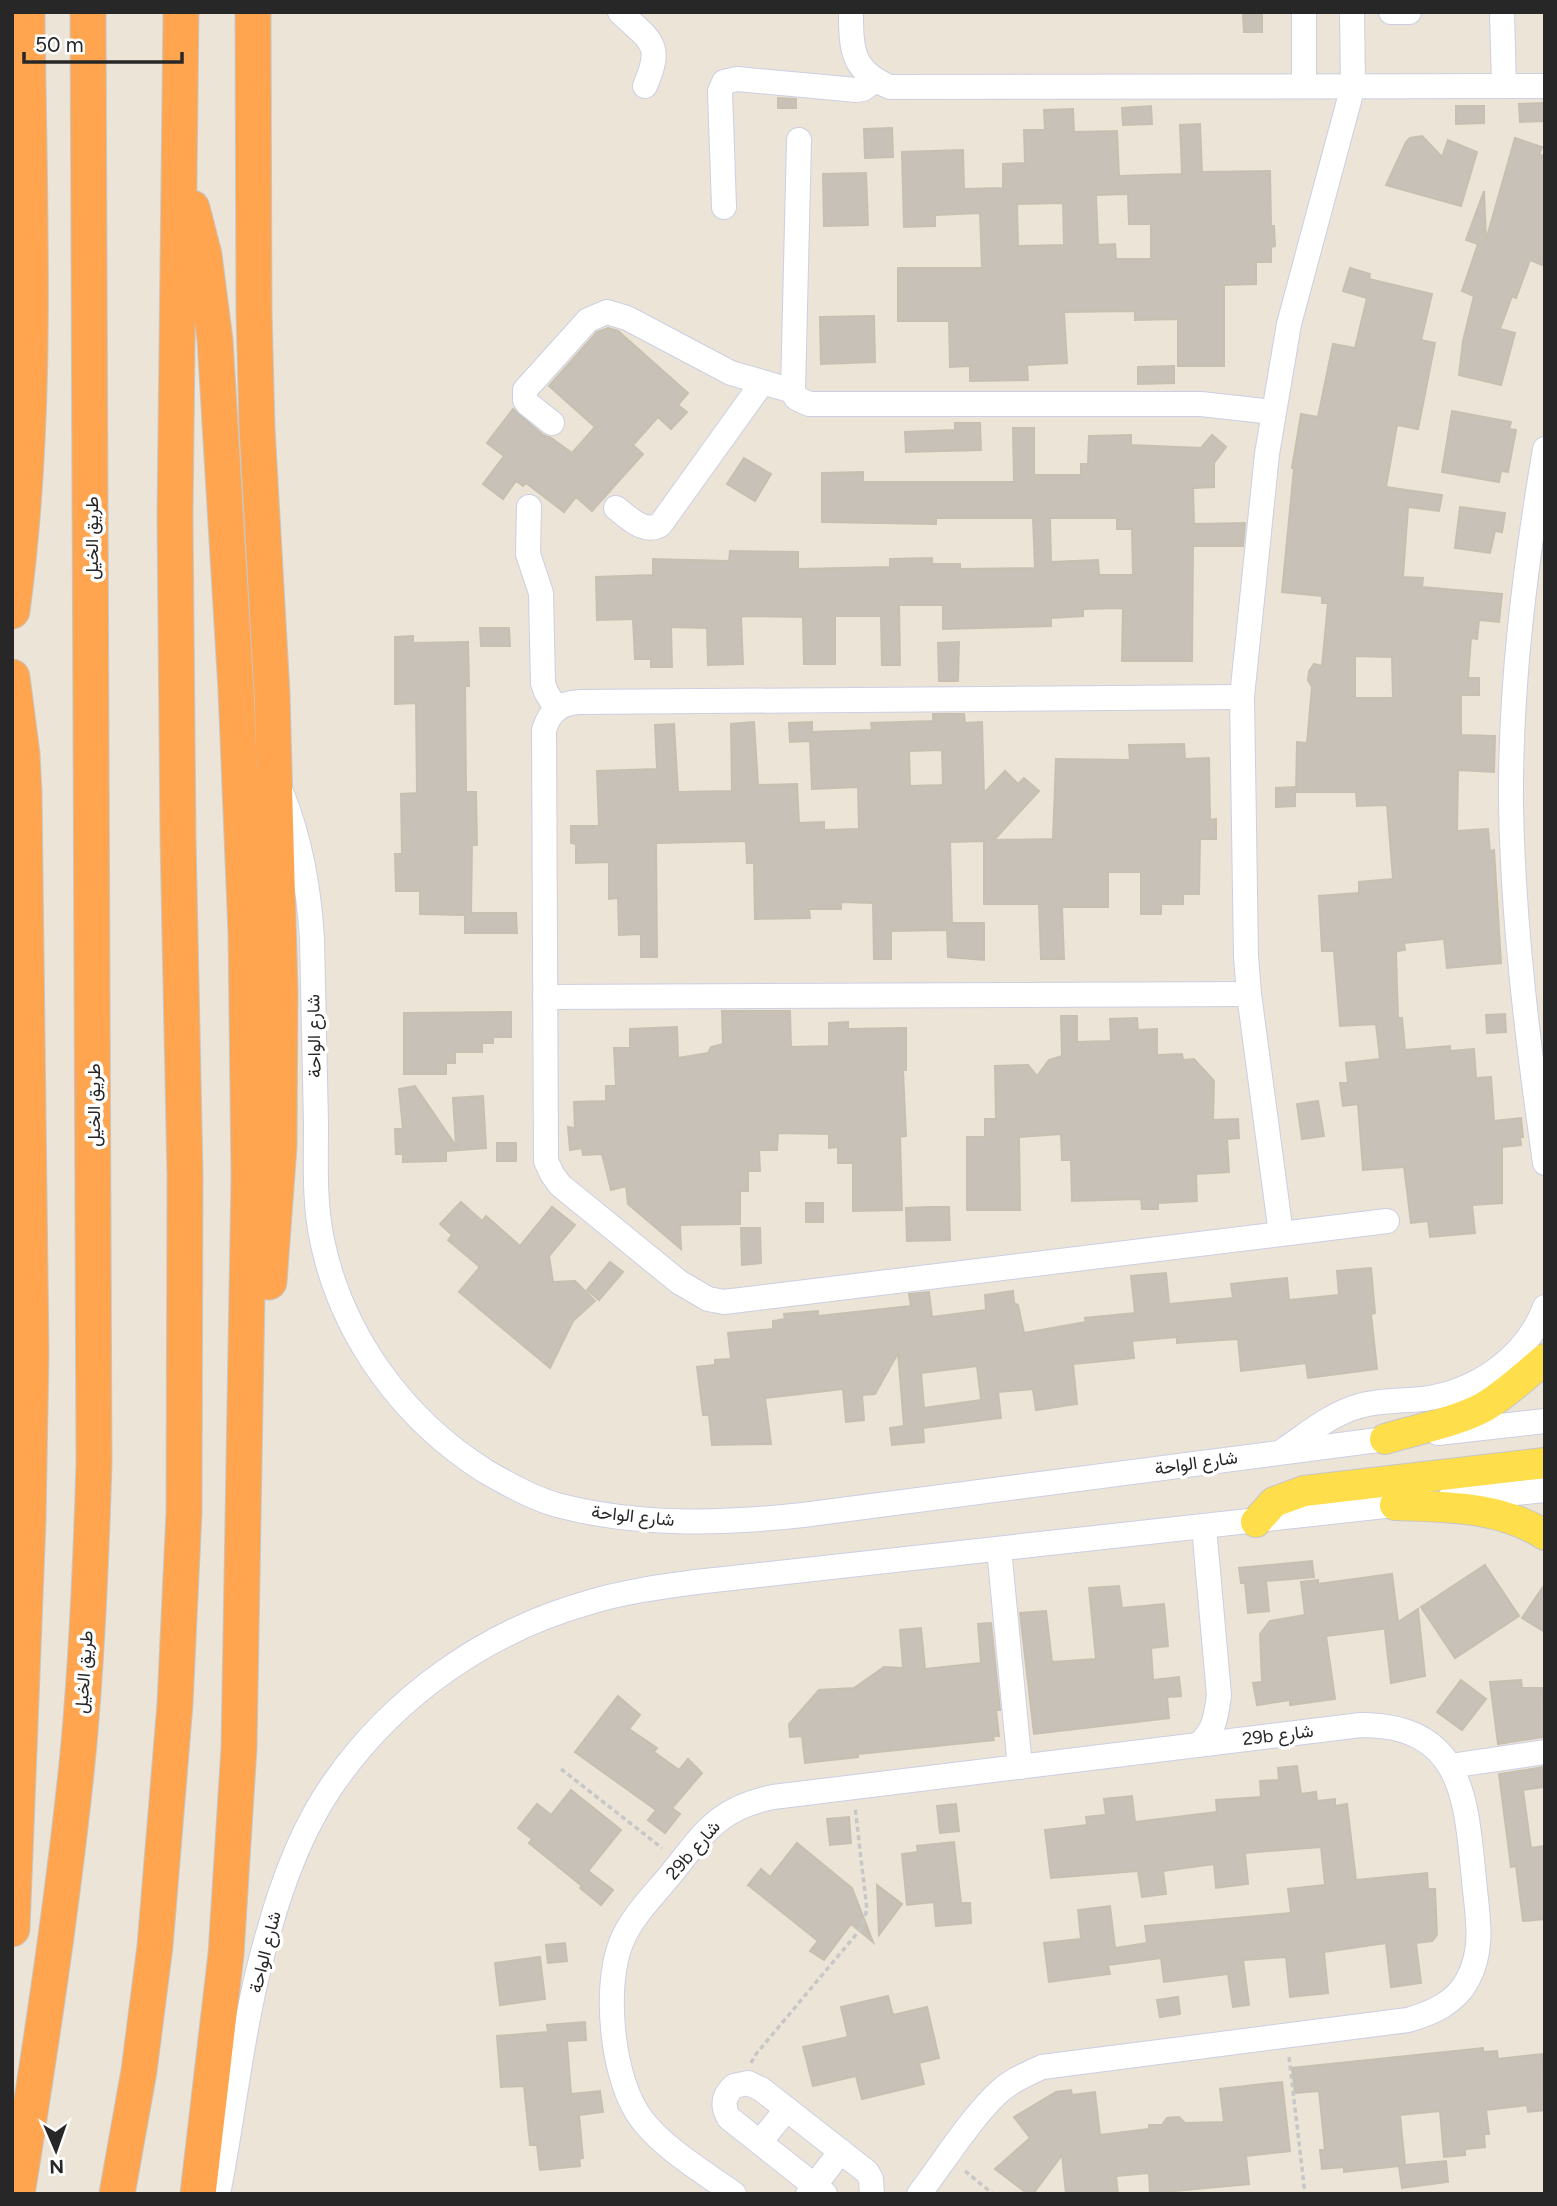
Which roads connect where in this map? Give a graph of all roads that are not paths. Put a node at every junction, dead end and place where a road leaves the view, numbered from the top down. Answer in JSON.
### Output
{"nodes":[{"id":1,"x":27,"y":12,"type":"edge"},
{"id":2,"x":88,"y":12,"type":"edge"},
{"id":3,"x":181,"y":12,"type":"edge"},
{"id":4,"x":253,"y":12,"type":"edge"},
{"id":5,"x":620,"y":12,"type":"edge"},
{"id":6,"x":851,"y":12,"type":"edge"},
{"id":7,"x":1304,"y":12,"type":"edge"},
{"id":8,"x":1352,"y":12,"type":"edge"},
{"id":9,"x":1391,"y":12,"type":"edge"},
{"id":10,"x":1409,"y":12,"type":"edge"},
{"id":11,"x":1502,"y":12,"type":"edge"},
{"id":12,"x":874,"y":81,"type":"junction"},
{"id":13,"x":645,"y":86,"type":"dead end"},
{"id":14,"x":1304,"y":86,"type":"junction"},
{"id":15,"x":1353,"y":86,"type":"junction"},
{"id":16,"x":1504,"y":86,"type":"junction"},
{"id":17,"x":1545,"y":86,"type":"edge"},
{"id":18,"x":799,"y":140,"type":"dead end"},
{"id":19,"x":181,"y":173,"type":"junction"},
{"id":20,"x":724,"y":207,"type":"dead end"},
{"id":21,"x":762,"y":383,"type":"junction"},
{"id":22,"x":801,"y":398,"type":"junction"},
{"id":23,"x":1273,"y":412,"type":"junction"},
{"id":24,"x":552,"y":423,"type":"dead end"},
{"id":25,"x":1545,"y":449,"type":"edge"},
{"id":26,"x":528,"y":507,"type":"dead end"},
{"id":27,"x":616,"y":508,"type":"dead end"},
{"id":28,"x":12,"y":611,"type":"edge"},
{"id":29,"x":12,"y":677,"type":"edge"},
{"id":30,"x":1242,"y":697,"type":"junction"},
{"id":31,"x":556,"y":708,"type":"junction"},
{"id":32,"x":274,"y":774,"type":"junction"},
{"id":33,"x":1249,"y":993,"type":"junction"},
{"id":34,"x":545,"y":997,"type":"junction"},
{"id":35,"x":1545,"y":1163,"type":"edge"},
{"id":36,"x":1387,"y":1221,"type":"dead end"},
{"id":37,"x":1281,"y":1234,"type":"junction"},
{"id":38,"x":1545,"y":1307,"type":"edge"},
{"id":39,"x":1545,"y":1359,"type":"edge"},
{"id":40,"x":246,"y":1420,"type":"junction"},
{"id":41,"x":1545,"y":1421,"type":"edge"},
{"id":42,"x":1384,"y":1439,"type":"junction"},
{"id":43,"x":1281,"y":1452,"type":"junction"},
{"id":44,"x":1545,"y":1463,"type":"edge"},
{"id":45,"x":1545,"y":1490,"type":"edge"},
{"id":46,"x":1395,"y":1505,"type":"junction"},
{"id":47,"x":1256,"y":1522,"type":"junction"},
{"id":48,"x":1204,"y":1527,"type":"junction"},
{"id":49,"x":1545,"y":1535,"type":"edge"},
{"id":50,"x":999,"y":1549,"type":"junction"},
{"id":51,"x":1219,"y":1695,"type":"junction"},
{"id":52,"x":1253,"y":1738,"type":"junction"},
{"id":53,"x":1198,"y":1745,"type":"junction"},
{"id":54,"x":1545,"y":1752,"type":"edge"},
{"id":55,"x":1450,"y":1766,"type":"junction"},
{"id":56,"x":1020,"y":1767,"type":"junction"},
{"id":57,"x":12,"y":1929,"type":"edge"},
{"id":58,"x":787,"y":2109,"type":"junction"},
{"id":59,"x":12,"y":2120,"type":"edge"},
{"id":60,"x":760,"y":2142,"type":"junction"},
{"id":61,"x":841,"y":2151,"type":"junction"},
{"id":62,"x":816,"y":2191,"type":"edge"},
{"id":63,"x":18,"y":2194,"type":"edge"},
{"id":64,"x":117,"y":2194,"type":"edge"},
{"id":65,"x":198,"y":2194,"type":"edge"},
{"id":66,"x":218,"y":2194,"type":"edge"},
{"id":67,"x":734,"y":2194,"type":"edge"},
{"id":68,"x":872,"y":2194,"type":"edge"},
{"id":69,"x":919,"y":2194,"type":"edge"}],
"edges":[{"from":1,"to":28,"type":"highway"},
{"from":2,"to":63,"type":"highway","name":"طريق الخيل"},
{"from":3,"to":19,"type":"highway"},
{"from":4,"to":32,"type":"highway"},
{"from":5,"to":13,"type":"street"},
{"from":6,"to":12,"type":"street"},
{"from":7,"to":14,"type":"street"},
{"from":8,"to":15,"type":"street"},
{"from":9,"to":10,"type":"street"},
{"from":11,"to":16,"type":"street"},
{"from":12,"to":14,"type":"street"},
{"from":12,"to":20,"type":"street"},
{"from":14,"to":15,"type":"street"},
{"from":15,"to":16,"type":"street"},
{"from":15,"to":23,"type":"street"},
{"from":16,"to":17,"type":"street"},
{"from":18,"to":22,"type":"street"},
{"from":19,"to":40,"type":"highway"},
{"from":19,"to":64,"type":"highway"},
{"from":21,"to":22,"type":"street"},
{"from":21,"to":24,"type":"street"},
{"from":21,"to":27,"type":"street"},
{"from":22,"to":23,"type":"street"},
{"from":23,"to":30,"type":"street"},
{"from":25,"to":35,"type":"street"},
{"from":26,"to":31,"type":"street"},
{"from":29,"to":57,"type":"highway"},
{"from":30,"to":31,"type":"street"},
{"from":30,"to":33,"type":"street"},
{"from":31,"to":34,"type":"street"},
{"from":32,"to":40,"type":"highway"},
{"from":32,"to":43,"type":"street","name":"شارع الواحة"},
{"from":33,"to":34,"type":"street"},
{"from":33,"to":37,"type":"street"},
{"from":34,"to":37,"type":"street"},
{"from":36,"to":37,"type":"street"},
{"from":38,"to":43,"type":"street"},
{"from":39,"to":42,"type":"main road"},
{"from":40,"to":65,"type":"highway"},
{"from":41,"to":42,"type":"street","name":"شارع الواحة"},
{"from":42,"to":43,"type":"street","name":"شارع الواحة"},
{"from":44,"to":47,"type":"main road"},
{"from":45,"to":46,"type":"street","name":"شارع الواحة"},
{"from":46,"to":47,"type":"street","name":"شارع الواحة"},
{"from":46,"to":49,"type":"main road"},
{"from":47,"to":48,"type":"street","name":"شارع الواحة"},
{"from":48,"to":50,"type":"street","name":"شارع الواحة"},
{"from":48,"to":51,"type":"street"},
{"from":50,"to":56,"type":"street"},
{"from":50,"to":66,"type":"street","name":"شارع الواحة"},
{"from":51,"to":52,"type":"street"},
{"from":51,"to":53,"type":"street"},
{"from":52,"to":53,"type":"street","name":"29b شارع"},
{"from":52,"to":55,"type":"street","name":"29b شارع"},
{"from":53,"to":56,"type":"street","name":"29b شارع"},
{"from":54,"to":55,"type":"street"},
{"from":55,"to":69,"type":"street","name":"29b شارع"},
{"from":56,"to":67,"type":"street","name":"29b شارع"},
{"from":58,"to":60,"type":"street"},
{"from":58,"to":60,"type":"street"},
{"from":58,"to":61,"type":"street"},
{"from":59,"to":63,"type":"highway"},
{"from":60,"to":62,"type":"street"},
{"from":61,"to":62,"type":"street"},
{"from":61,"to":68,"type":"street"}]}
